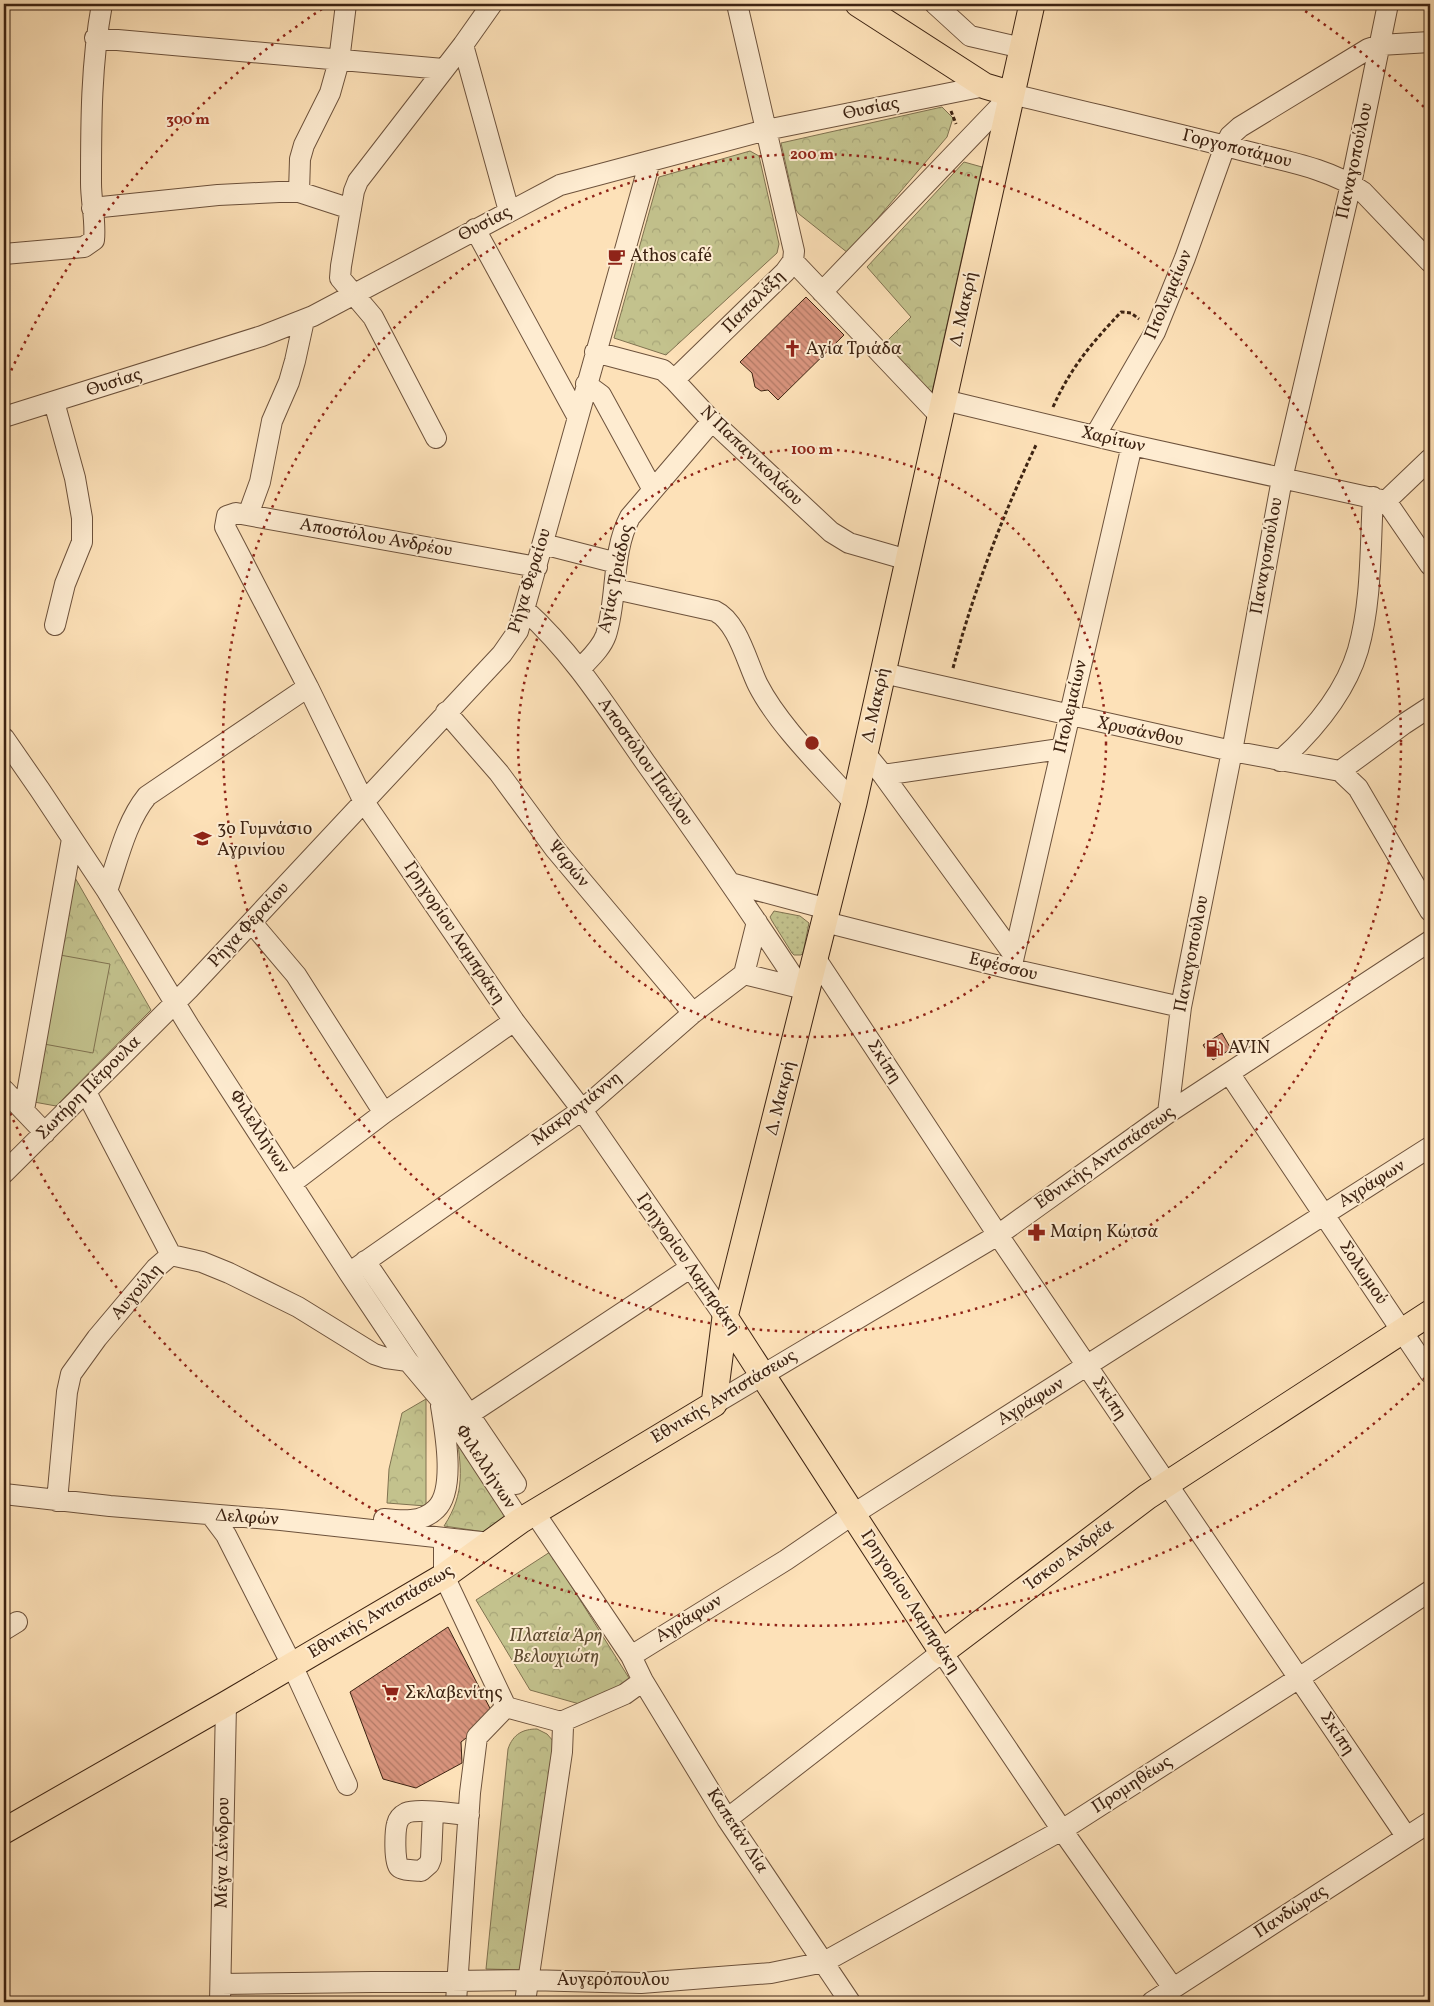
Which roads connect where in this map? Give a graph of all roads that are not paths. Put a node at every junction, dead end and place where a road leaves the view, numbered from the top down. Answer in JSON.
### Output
{"nodes":[{"id":1,"x":102,"y":4,"type":"edge"},
{"id":2,"x":346,"y":4,"type":"edge"},
{"id":3,"x":492,"y":4,"type":"edge"},
{"id":4,"x":737,"y":4,"type":"edge"},
{"id":5,"x":858,"y":4,"type":"edge"},
{"id":6,"x":935,"y":4,"type":"edge"},
{"id":7,"x":1032,"y":4,"type":"edge"},
{"id":8,"x":1388,"y":4,"type":"edge"},
{"id":9,"x":95,"y":38,"type":"junction"},
{"id":10,"x":1430,"y":42,"type":"edge"},
{"id":11,"x":463,"y":45,"type":"junction"},
{"id":12,"x":1380,"y":45,"type":"junction"},
{"id":13,"x":1022,"y":48,"type":"junction"},
{"id":14,"x":339,"y":61,"type":"junction"},
{"id":15,"x":443,"y":69,"type":"junction"},
{"id":16,"x":985,"y":86,"type":"junction"},
{"id":17,"x":1012,"y":94,"type":"junction"},
{"id":18,"x":766,"y":130,"type":"junction"},
{"id":19,"x":1225,"y":146,"type":"junction"},
{"id":20,"x":650,"y":161,"type":"junction"},
{"id":21,"x":1351,"y":184,"type":"junction"},
{"id":22,"x":299,"y":192,"type":"junction"},
{"id":23,"x":92,"y":208,"type":"junction"},
{"id":24,"x":351,"y":209,"type":"junction"},
{"id":25,"x":509,"y":211,"type":"junction"},
{"id":26,"x":475,"y":229,"type":"junction"},
{"id":27,"x":4,"y":254,"type":"edge"},
{"id":28,"x":793,"y":262,"type":"junction"},
{"id":29,"x":1430,"y":262,"type":"edge"},
{"id":30,"x":822,"y":292,"type":"junction"},
{"id":31,"x":355,"y":294,"type":"junction"},
{"id":32,"x":304,"y":320,"type":"junction"},
{"id":33,"x":595,"y":352,"type":"junction"},
{"id":34,"x":674,"y":380,"type":"junction"},
{"id":35,"x":586,"y":384,"type":"junction"},
{"id":36,"x":54,"y":402,"type":"junction"},
{"id":37,"x":942,"y":408,"type":"junction"},
{"id":38,"x":577,"y":416,"type":"junction"},
{"id":39,"x":4,"y":417,"type":"edge"},
{"id":40,"x":712,"y":421,"type":"junction"},
{"id":41,"x":1095,"y":436,"type":"junction"},
{"id":42,"x":436,"y":438,"type":"dead end"},
{"id":43,"x":1132,"y":445,"type":"junction"},
{"id":44,"x":1430,"y":459,"type":"edge"},
{"id":45,"x":1282,"y":479,"type":"junction"},
{"id":46,"x":653,"y":490,"type":"junction"},
{"id":47,"x":1380,"y":499,"type":"junction"},
{"id":48,"x":248,"y":515,"type":"junction"},
{"id":49,"x":225,"y":527,"type":"joint"},
{"id":50,"x":543,"y":544,"type":"junction"},
{"id":51,"x":908,"y":560,"type":"junction"},
{"id":52,"x":617,"y":563,"type":"junction"},
{"id":53,"x":1430,"y":565,"type":"edge"},
{"id":54,"x":537,"y":567,"type":"junction"},
{"id":55,"x":615,"y":589,"type":"junction"},
{"id":56,"x":525,"y":610,"type":"junction"},
{"id":57,"x":55,"y":624,"type":"dead end"},
{"id":58,"x":580,"y":669,"type":"junction"},
{"id":59,"x":883,"y":673,"type":"junction"},
{"id":60,"x":308,"y":687,"type":"junction"},
{"id":61,"x":1430,"y":708,"type":"edge"},
{"id":62,"x":446,"y":712,"type":"junction"},
{"id":63,"x":1068,"y":716,"type":"junction"},
{"id":64,"x":4,"y":738,"type":"edge"},
{"id":65,"x":1060,"y":749,"type":"junction"},
{"id":66,"x":1232,"y":751,"type":"junction"},
{"id":67,"x":865,"y":753,"type":"junction"},
{"id":68,"x":1280,"y":761,"type":"junction"},
{"id":69,"x":1340,"y":772,"type":"junction"},
{"id":70,"x":883,"y":775,"type":"junction"},
{"id":71,"x":364,"y":802,"type":"junction"},
{"id":72,"x":854,"y":803,"type":"junction"},
{"id":73,"x":72,"y":839,"type":"junction"},
{"id":74,"x":730,"y":883,"type":"junction"},
{"id":75,"x":107,"y":891,"type":"junction"},
{"id":76,"x":1430,"y":912,"type":"edge"},
{"id":77,"x":827,"y":916,"type":"junction"},
{"id":78,"x":757,"y":922,"type":"junction"},
{"id":79,"x":252,"y":923,"type":"junction"},
{"id":80,"x":1430,"y":941,"type":"edge"},
{"id":81,"x":816,"y":959,"type":"junction"},
{"id":82,"x":1012,"y":962,"type":"junction"},
{"id":83,"x":744,"y":974,"type":"junction"},
{"id":84,"x":804,"y":989,"type":"junction"},
{"id":85,"x":175,"y":1004,"type":"junction"},
{"id":86,"x":1181,"y":1007,"type":"junction"},
{"id":87,"x":693,"y":1013,"type":"junction"},
{"id":88,"x":514,"y":1021,"type":"junction"},
{"id":89,"x":1229,"y":1073,"type":"junction"},
{"id":90,"x":4,"y":1090,"type":"edge"},
{"id":91,"x":86,"y":1092,"type":"junction"},
{"id":92,"x":24,"y":1110,"type":"junction"},
{"id":93,"x":582,"y":1110,"type":"junction"},
{"id":94,"x":384,"y":1113,"type":"junction"},
{"id":95,"x":1168,"y":1113,"type":"junction"},
{"id":96,"x":45,"y":1133,"type":"junction"},
{"id":97,"x":1430,"y":1147,"type":"edge"},
{"id":98,"x":4,"y":1173,"type":"edge"},
{"id":99,"x":292,"y":1184,"type":"junction"},
{"id":100,"x":1323,"y":1215,"type":"junction"},
{"id":101,"x":998,"y":1235,"type":"junction"},
{"id":102,"x":171,"y":1255,"type":"junction"},
{"id":103,"x":357,"y":1267,"type":"junction"},
{"id":104,"x":690,"y":1268,"type":"junction"},
{"id":105,"x":1430,"y":1313,"type":"edge"},
{"id":106,"x":725,"y":1317,"type":"junction"},
{"id":107,"x":1403,"y":1331,"type":"junction"},
{"id":108,"x":408,"y":1361,"type":"junction"},
{"id":109,"x":1087,"y":1366,"type":"junction"},
{"id":110,"x":1430,"y":1373,"type":"edge"},
{"id":111,"x":763,"y":1374,"type":"junction"},
{"id":112,"x":440,"y":1399,"type":"junction"},
{"id":113,"x":714,"y":1404,"type":"junction"},
{"id":114,"x":468,"y":1415,"type":"junction"},
{"id":115,"x":516,"y":1484,"type":"dead end"},
{"id":116,"x":1167,"y":1484,"type":"junction"},
{"id":117,"x":4,"y":1494,"type":"edge"},
{"id":118,"x":57,"y":1500,"type":"junction"},
{"id":119,"x":211,"y":1515,"type":"junction"},
{"id":120,"x":852,"y":1515,"type":"junction"},
{"id":121,"x":527,"y":1516,"type":"junction"},
{"id":122,"x":281,"y":1520,"type":"junction"},
{"id":123,"x":444,"y":1538,"type":"junction"},
{"id":124,"x":490,"y":1543,"type":"junction"},
{"id":125,"x":444,"y":1576,"type":"junction"},
{"id":126,"x":1430,"y":1591,"type":"edge"},
{"id":127,"x":942,"y":1652,"type":"junction"},
{"id":128,"x":631,"y":1656,"type":"junction"},
{"id":129,"x":292,"y":1665,"type":"junction"},
{"id":130,"x":1299,"y":1678,"type":"junction"},
{"id":131,"x":643,"y":1681,"type":"junction"},
{"id":132,"x":226,"y":1704,"type":"junction"},
{"id":133,"x":506,"y":1707,"type":"junction"},
{"id":134,"x":561,"y":1722,"type":"junction"},
{"id":135,"x":347,"y":1786,"type":"dead end"},
{"id":136,"x":433,"y":1812,"type":"dead end"},
{"id":137,"x":469,"y":1815,"type":"junction"},
{"id":138,"x":727,"y":1819,"type":"junction"},
{"id":139,"x":1430,"y":1822,"type":"edge"},
{"id":140,"x":1062,"y":1830,"type":"junction"},
{"id":141,"x":4,"y":1831,"type":"edge"},
{"id":142,"x":1406,"y":1836,"type":"junction"},
{"id":143,"x":824,"y":1962,"type":"junction"},
{"id":144,"x":527,"y":1980,"type":"junction"},
{"id":145,"x":457,"y":1982,"type":"junction"},
{"id":146,"x":1173,"y":1988,"type":"junction"},
{"id":147,"x":220,"y":1993,"type":"edge"},
{"id":148,"x":456,"y":2002,"type":"edge"},
{"id":149,"x":525,"y":2002,"type":"edge"},
{"id":150,"x":850,"y":2002,"type":"edge"},
{"id":151,"x":1152,"y":2002,"type":"edge"}],
"edges":[{"from":1,"to":9,"type":"street"},
{"from":2,"to":14,"type":"street"},
{"from":3,"to":11,"type":"street"},
{"from":4,"to":18,"type":"street","name":"Παπαλέξη"},
{"from":5,"to":16,"type":"main road"},
{"from":6,"to":13,"type":"street"},
{"from":7,"to":13,"type":"main road","name":"Δ. Μακρή"},
{"from":8,"to":12,"type":"street","name":"Παναγοπούλου"},
{"from":9,"to":14,"type":"street"},
{"from":9,"to":23,"type":"street"},
{"from":10,"to":12,"type":"street"},
{"from":11,"to":15,"type":"street"},
{"from":11,"to":25,"type":"street"},
{"from":12,"to":19,"type":"street","name":"Πτολεμαίων"},
{"from":12,"to":21,"type":"street","name":"Παναγοπούλου"},
{"from":13,"to":17,"type":"main road","name":"Δ. Μακρή"},
{"from":14,"to":15,"type":"street"},
{"from":14,"to":22,"type":"street"},
{"from":15,"to":24,"type":"street"},
{"from":16,"to":17,"type":"main road"},
{"from":16,"to":18,"type":"street","name":"Θυσίας"},
{"from":17,"to":19,"type":"street","name":"Γοργοποτάμου"},
{"from":17,"to":30,"type":"street"},
{"from":17,"to":37,"type":"main road","name":"Δ. Μακρή"},
{"from":18,"to":20,"type":"street","name":"Θυσίας"},
{"from":18,"to":28,"type":"street","name":"Παπαλέξη"},
{"from":19,"to":21,"type":"street","name":"Γοργοποτάμου"},
{"from":19,"to":41,"type":"street","name":"Πτολεμαίων"},
{"from":20,"to":25,"type":"street","name":"Θυσίας"},
{"from":20,"to":33,"type":"street","name":"Ρήγα Φεραίου"},
{"from":21,"to":29,"type":"street","name":"Γοργοποτάμου"},
{"from":21,"to":45,"type":"street","name":"Παναγοπούλου"},
{"from":22,"to":23,"type":"street"},
{"from":22,"to":24,"type":"street"},
{"from":23,"to":27,"type":"street"},
{"from":24,"to":31,"type":"street"},
{"from":25,"to":26,"type":"street","name":"Θυσίας"},
{"from":26,"to":31,"type":"street","name":"Θυσίας"},
{"from":26,"to":38,"type":"street"},
{"from":28,"to":30,"type":"street"},
{"from":28,"to":34,"type":"street","name":"Παπαλέξη"},
{"from":30,"to":37,"type":"street"},
{"from":31,"to":32,"type":"street","name":"Θυσίας"},
{"from":31,"to":42,"type":"street"},
{"from":32,"to":36,"type":"street","name":"Θυσίας"},
{"from":32,"to":48,"type":"street"},
{"from":33,"to":34,"type":"street","name":"Ν Παπανικολάου"},
{"from":33,"to":35,"type":"street","name":"Ρήγα Φεραίου"},
{"from":34,"to":40,"type":"street","name":"Ν Παπανικολάου"},
{"from":35,"to":38,"type":"street","name":"Ρήγα Φεραίου"},
{"from":35,"to":46,"type":"street"},
{"from":36,"to":39,"type":"street","name":"Θυσίας"},
{"from":36,"to":57,"type":"street"},
{"from":37,"to":41,"type":"street","name":"Χαρίτων"},
{"from":37,"to":51,"type":"main road","name":"Δ. Μακρή"},
{"from":38,"to":50,"type":"street","name":"Ρήγα Φεραίου"},
{"from":40,"to":46,"type":"street","name":"Αγίας Τριάδος"},
{"from":40,"to":51,"type":"street","name":"Ν Παπανικολάου"},
{"from":41,"to":43,"type":"street","name":"Χαρίτων"},
{"from":43,"to":45,"type":"street","name":"Χαρίτων"},
{"from":43,"to":63,"type":"street","name":"Πτολεμαίων"},
{"from":44,"to":47,"type":"street"},
{"from":45,"to":47,"type":"street","name":"Χαρίτων"},
{"from":45,"to":66,"type":"street","name":"Παναγοπούλου"},
{"from":46,"to":52,"type":"street","name":"Αγίας Τριάδος"},
{"from":47,"to":53,"type":"street"},
{"from":47,"to":68,"type":"street"},
{"from":48,"to":49,"type":"street","name":"Αποστόλου Ανδρέου"},
{"from":48,"to":54,"type":"street","name":"Αποστόλου Ανδρέου"},
{"from":49,"to":60,"type":"street","name":"Γρηγορίου Λαμπράκη"},
{"from":50,"to":52,"type":"street"},
{"from":50,"to":54,"type":"street","name":"Ρήγα Φεραίου"},
{"from":51,"to":59,"type":"main road","name":"Δ. Μακρή"},
{"from":52,"to":55,"type":"street","name":"Αγίας Τριάδος"},
{"from":54,"to":56,"type":"street","name":"Ρήγα Φεραίου"},
{"from":55,"to":58,"type":"street","name":"Αγίας Τριάδος"},
{"from":55,"to":72,"type":"street"},
{"from":56,"to":58,"type":"street","name":"Αποστόλου Παύλου"},
{"from":56,"to":62,"type":"street","name":"Ρήγα Φεραίου"},
{"from":58,"to":74,"type":"street","name":"Αποστόλου Παύλου"},
{"from":59,"to":63,"type":"street","name":"Χρυσάνθου"},
{"from":59,"to":67,"type":"main road","name":"Δ. Μακρή"},
{"from":60,"to":71,"type":"street","name":"Γρηγορίου Λαμπράκη"},
{"from":60,"to":75,"type":"street"},
{"from":61,"to":69,"type":"street"},
{"from":62,"to":71,"type":"street","name":"Ρήγα Φεραίου"},
{"from":62,"to":87,"type":"street","name":"Ψαρών"},
{"from":63,"to":65,"type":"street","name":"Πτολεμαίων"},
{"from":63,"to":66,"type":"street","name":"Χρυσάνθου"},
{"from":64,"to":73,"type":"street","name":"Φιλελλήνων"},
{"from":65,"to":70,"type":"street"},
{"from":65,"to":82,"type":"street","name":"Πτολεμαίων"},
{"from":66,"to":68,"type":"street","name":"Χρυσάνθου"},
{"from":66,"to":86,"type":"street","name":"Παναγοπούλου"},
{"from":67,"to":70,"type":"street"},
{"from":67,"to":72,"type":"main road","name":"Δ. Μακρή"},
{"from":68,"to":69,"type":"street","name":"Χρυσάνθου"},
{"from":69,"to":76,"type":"street"},
{"from":70,"to":82,"type":"street"},
{"from":71,"to":79,"type":"street","name":"Ρήγα Φεραίου"},
{"from":71,"to":88,"type":"street","name":"Γρηγορίου Λαμπράκη"},
{"from":72,"to":77,"type":"main road","name":"Δ. Μακρή"},
{"from":73,"to":75,"type":"street","name":"Φιλελλήνων"},
{"from":73,"to":92,"type":"street"},
{"from":74,"to":77,"type":"street","name":"Εφέσσου"},
{"from":74,"to":78,"type":"street","name":"Αποστόλου Παύλου"},
{"from":75,"to":85,"type":"street","name":"Φιλελλήνων"},
{"from":77,"to":81,"type":"main road","name":"Δ. Μακρή"},
{"from":77,"to":82,"type":"street","name":"Εφέσσου"},
{"from":78,"to":83,"type":"street"},
{"from":78,"to":84,"type":"street","name":"Αποστόλου Παύλου"},
{"from":79,"to":85,"type":"street","name":"Ρήγα Φεραίου"},
{"from":79,"to":94,"type":"street"},
{"from":80,"to":89,"type":"street","name":"Εθνικής Αντιστάσεως"},
{"from":81,"to":84,"type":"main road","name":"Δ. Μακρή"},
{"from":81,"to":101,"type":"street","name":"Σκίπη"},
{"from":82,"to":86,"type":"street","name":"Εφέσσου"},
{"from":83,"to":84,"type":"street"},
{"from":83,"to":87,"type":"street","name":"Μακρυγιάννη"},
{"from":84,"to":106,"type":"main road","name":"Δ. Μακρή"},
{"from":85,"to":91,"type":"street","name":"Σωτήρη Πέτρουλα"},
{"from":85,"to":99,"type":"street","name":"Φιλελλήνων"},
{"from":86,"to":95,"type":"street","name":"Παναγοπούλου"},
{"from":87,"to":93,"type":"street","name":"Μακρυγιάννη"},
{"from":88,"to":93,"type":"street","name":"Γρηγορίου Λαμπράκη"},
{"from":88,"to":94,"type":"street"},
{"from":89,"to":95,"type":"street","name":"Εθνικής Αντιστάσεως"},
{"from":89,"to":100,"type":"street","name":"Σολωμού"},
{"from":90,"to":92,"type":"street"},
{"from":91,"to":96,"type":"street","name":"Σωτήρη Πέτρουλα"},
{"from":91,"to":102,"type":"street","name":"Αυγούλη"},
{"from":92,"to":96,"type":"street"},
{"from":93,"to":103,"type":"street","name":"Μακρυγιάννη"},
{"from":93,"to":104,"type":"street","name":"Γρηγορίου Λαμπράκη"},
{"from":94,"to":99,"type":"street"},
{"from":95,"to":101,"type":"street","name":"Εθνικής Αντιστάσεως"},
{"from":96,"to":98,"type":"street","name":"Σωτήρη Πέτρουλα"},
{"from":97,"to":100,"type":"street","name":"Αγράφων"},
{"from":99,"to":103,"type":"street","name":"Φιλελλήνων"},
{"from":100,"to":107,"type":"street","name":"Σολωμού"},
{"from":100,"to":109,"type":"street","name":"Αγράφων"},
{"from":101,"to":109,"type":"street","name":"Σκίπη"},
{"from":101,"to":111,"type":"street","name":"Εθνικής Αντιστάσεως"},
{"from":102,"to":108,"type":"street"},
{"from":102,"to":118,"type":"street","name":"Αυγούλη"},
{"from":103,"to":108,"type":"street","name":"Φιλελλήνων"},
{"from":103,"to":114,"type":"street"},
{"from":104,"to":106,"type":"street","name":"Γρηγορίου Λαμπράκη"},
{"from":104,"to":114,"type":"street"},
{"from":105,"to":107,"type":"main road","name":"Ίσκου Ανδρέα"},
{"from":106,"to":111,"type":"main road","name":"Γρηγορίου Λαμπράκη"},
{"from":106,"to":113,"type":"main road","name":"Δ. Μακρή"},
{"from":107,"to":110,"type":"street","name":"Σολωμού"},
{"from":107,"to":116,"type":"main road","name":"Ίσκου Ανδρέα"},
{"from":108,"to":112,"type":"street","name":"Φιλελλήνων"},
{"from":109,"to":116,"type":"street","name":"Σκίπη"},
{"from":109,"to":120,"type":"street","name":"Αγράφων"},
{"from":111,"to":113,"type":"street","name":"Εθνικής Αντιστάσεως"},
{"from":111,"to":120,"type":"main road","name":"Γρηγορίου Λαμπράκη"},
{"from":112,"to":121,"type":"street","name":"Φιλελλήνων"},
{"from":112,"to":122,"type":"street"},
{"from":113,"to":121,"type":"main road","name":"Εθνικής Αντιστάσεως"},
{"from":114,"to":115,"type":"street"},
{"from":116,"to":127,"type":"main road","name":"Ίσκου Ανδρέα"},
{"from":116,"to":130,"type":"street","name":"Σκίπη"},
{"from":117,"to":118,"type":"street","name":"Δελφών"},
{"from":118,"to":119,"type":"street","name":"Δελφών"},
{"from":119,"to":122,"type":"street","name":"Δελφών"},
{"from":119,"to":129,"type":"street"},
{"from":120,"to":127,"type":"main road","name":"Γρηγορίου Λαμπράκη"},
{"from":120,"to":128,"type":"street","name":"Αγράφων"},
{"from":121,"to":124,"type":"main road","name":"Εθνικής Αντιστάσεως"},
{"from":121,"to":128,"type":"street","name":"Φιλελλήνων"},
{"from":122,"to":123,"type":"street","name":"Δελφών"},
{"from":123,"to":124,"type":"street","name":"Δελφών"},
{"from":123,"to":125,"type":"street"},
{"from":124,"to":125,"type":"main road","name":"Εθνικής Αντιστάσεως"},
{"from":125,"to":129,"type":"main road","name":"Εθνικής Αντιστάσεως"},
{"from":125,"to":133,"type":"street"},
{"from":126,"to":130,"type":"street","name":"Προμηθέως"},
{"from":127,"to":138,"type":"street","name":"Ίσκου Ανδρέα"},
{"from":127,"to":140,"type":"street","name":"Γρηγορίου Λαμπράκη"},
{"from":128,"to":131,"type":"street","name":"Καπετάν Δία"},
{"from":129,"to":132,"type":"main road","name":"Εθνικής Αντιστάσεως"},
{"from":129,"to":135,"type":"street"},
{"from":130,"to":140,"type":"street","name":"Προμηθέως"},
{"from":130,"to":142,"type":"street","name":"Σκίπη"},
{"from":131,"to":134,"type":"street"},
{"from":131,"to":138,"type":"street","name":"Καπετάν Δία"},
{"from":132,"to":141,"type":"main road","name":"Εθνικής Αντιστάσεως"},
{"from":132,"to":147,"type":"street","name":"Μέγα Δένδρου"},
{"from":133,"to":134,"type":"street"},
{"from":133,"to":137,"type":"street"},
{"from":134,"to":144,"type":"street"},
{"from":136,"to":137,"type":"street"},
{"from":137,"to":145,"type":"street"},
{"from":138,"to":143,"type":"street","name":"Καπετάν Δία"},
{"from":139,"to":142,"type":"street","name":"Πανδώρας"},
{"from":140,"to":143,"type":"street","name":"Προμηθέως"},
{"from":140,"to":146,"type":"street","name":"Γρηγορίου Λαμπράκη"},
{"from":142,"to":146,"type":"street","name":"Πανδώρας"},
{"from":143,"to":144,"type":"street","name":"Αυγερόπουλου"},
{"from":143,"to":150,"type":"street","name":"Καπετάν Δία"},
{"from":144,"to":145,"type":"street","name":"Αυγερόπουλου"},
{"from":144,"to":149,"type":"street"},
{"from":145,"to":147,"type":"street","name":"Αυγερόπουλου"},
{"from":145,"to":148,"type":"street"},
{"from":146,"to":151,"type":"street","name":"Πανδώρας"}]}
